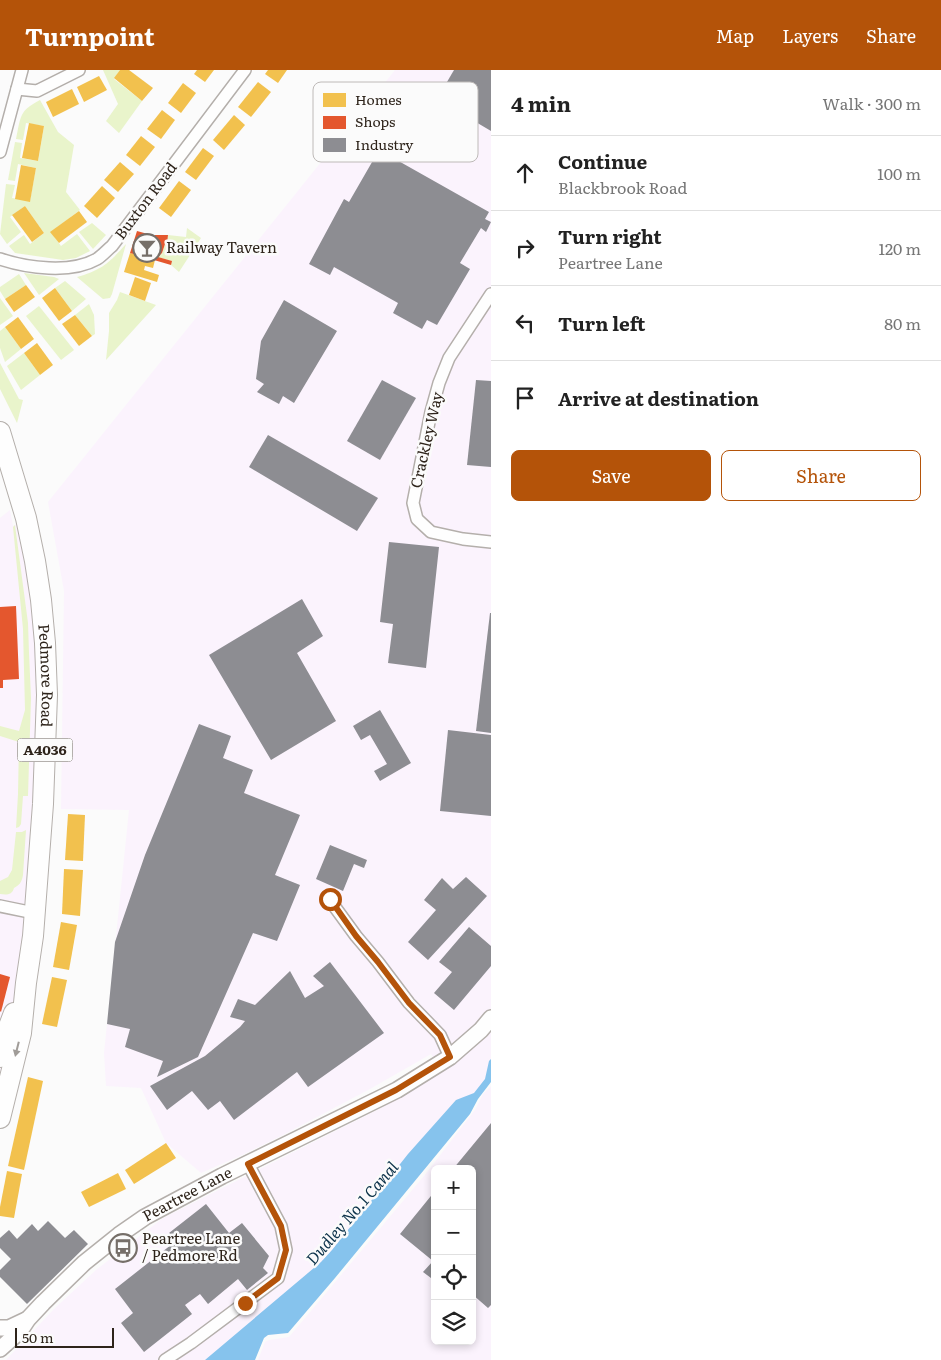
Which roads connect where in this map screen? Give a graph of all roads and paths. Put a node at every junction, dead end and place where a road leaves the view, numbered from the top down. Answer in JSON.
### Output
{"nodes":[{"id":1,"x":22,"y":70,"type":"edge"},
{"id":2,"x":79,"y":70,"type":"edge"},
{"id":3,"x":244,"y":70,"type":"edge"},
{"id":4,"x":17,"y":89,"type":"junction"},
{"id":5,"x":0,"y":152,"type":"edge"},
{"id":6,"x":0,"y":258,"type":"edge"},
{"id":7,"x":491,"y":294,"type":"edge"},
{"id":8,"x":0,"y":432,"type":"edge"},
{"id":9,"x":491,"y":542,"type":"edge"},
{"id":10,"x":330,"y":899,"type":"dead end"},
{"id":11,"x":0,"y":906,"type":"edge"},
{"id":12,"x":34,"y":913,"type":"junction"},
{"id":13,"x":26,"y":983,"type":"junction"},
{"id":14,"x":491,"y":1018,"type":"edge"},
{"id":15,"x":0,"y":1057,"type":"edge"},
{"id":16,"x":450,"y":1057,"type":"junction"},
{"id":17,"x":0,"y":1118,"type":"edge"},
{"id":18,"x":248,"y":1164,"type":"junction"},
{"id":19,"x":28,"y":1319,"type":"junction"},
{"id":20,"x":0,"y":1328,"type":"edge"},
{"id":21,"x":0,"y":1349,"type":"edge"},
{"id":22,"x":165,"y":1360,"type":"edge"}],
"edges":[{"from":1,"to":4,"type":"street"},
{"from":2,"to":4,"type":"street"},
{"from":3,"to":6,"type":"street","name":"Buxton Road"},
{"from":4,"to":5,"type":"street"},
{"from":7,"to":9,"type":"street","name":"Crackley Way"},
{"from":8,"to":12,"type":"highway","name":"Pedmore Road","number":"A4036"},
{"from":10,"to":16,"type":"street"},
{"from":11,"to":12,"type":"street"},
{"from":12,"to":13,"type":"highway","name":"Pedmore Road","number":"A4036"},
{"from":13,"to":15,"type":"highway","name":"Pedmore Road","number":"A4036"},
{"from":13,"to":17,"type":"highway","name":"Pedmore Road","number":"A4036","one_way":true},
{"from":14,"to":16,"type":"street","name":"Peartree Lane"},
{"from":16,"to":18,"type":"street","name":"Peartree Lane"},
{"from":18,"to":19,"type":"street","name":"Peartree Lane"},
{"from":18,"to":22,"type":"street"},
{"from":19,"to":20,"type":"street","name":"Peartree Lane"},
{"from":19,"to":21,"type":"street","name":"Peartree Lane"}]}
